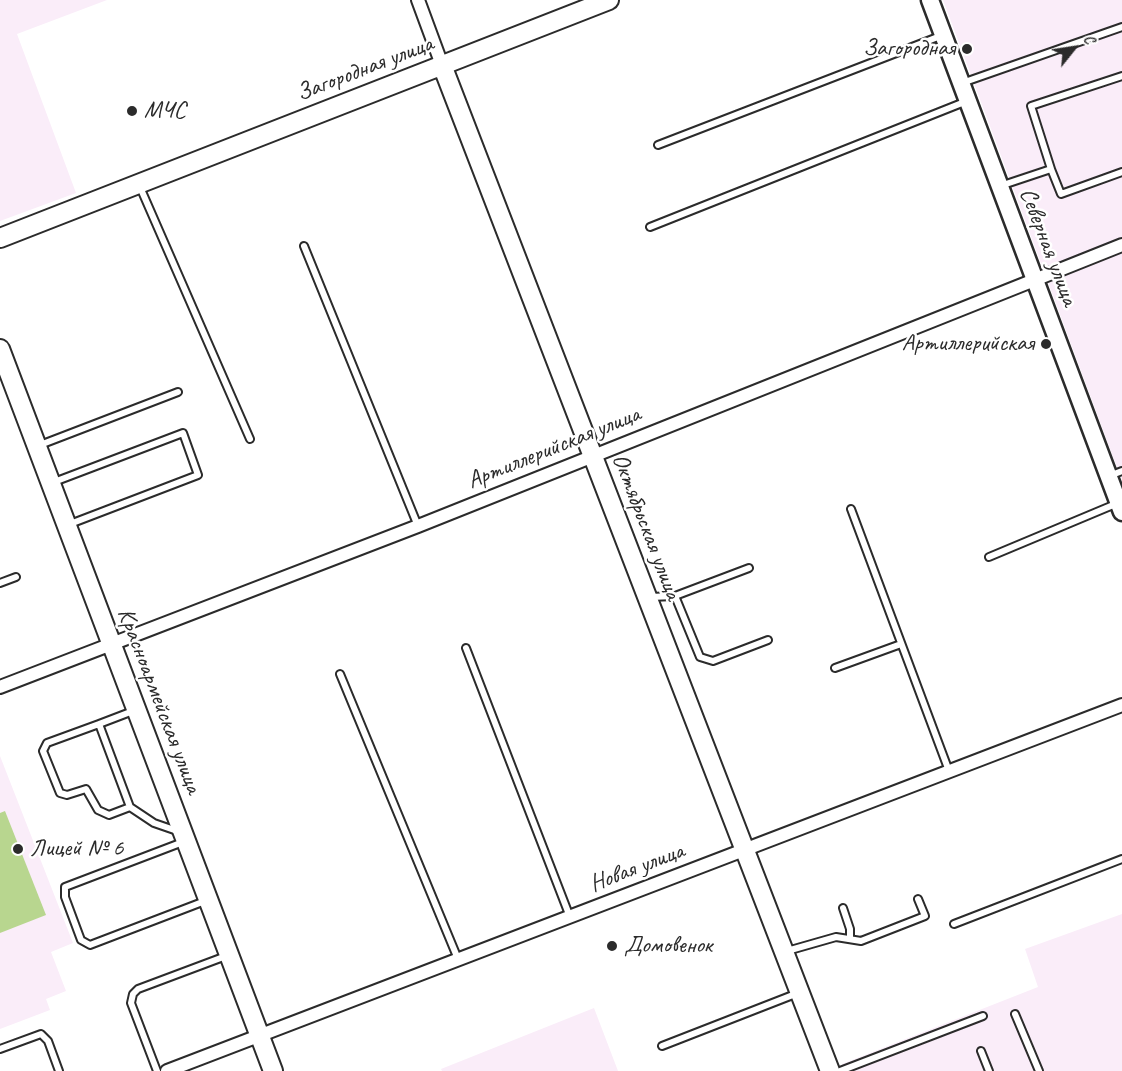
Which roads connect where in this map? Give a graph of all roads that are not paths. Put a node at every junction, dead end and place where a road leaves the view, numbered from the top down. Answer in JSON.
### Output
{"nodes":[{"id":1,"x":418,"y":0,"type":"edge"},
{"id":2,"x":609,"y":0,"type":"edge"},
{"id":3,"x":930,"y":0,"type":"edge"},
{"id":4,"x":1122,"y":27,"type":"edge"},
{"id":5,"x":943,"y":35,"type":"junction"},
{"id":6,"x":442,"y":65,"type":"junction"},
{"id":7,"x":1122,"y":76,"type":"edge"},
{"id":8,"x":961,"y":83,"type":"junction"},
{"id":9,"x":968,"y":101,"type":"junction"},
{"id":10,"x":658,"y":145,"type":"dead end"},
{"id":11,"x":1051,"y":169,"type":"junction"},
{"id":12,"x":1122,"y":172,"type":"edge"},
{"id":13,"x":138,"y":183,"type":"junction"},
{"id":14,"x":1000,"y":186,"type":"junction"},
{"id":15,"x":650,"y":227,"type":"dead end"},
{"id":16,"x":0,"y":237,"type":"edge"},
{"id":17,"x":1122,"y":245,"type":"edge"},
{"id":18,"x":304,"y":246,"type":"dead end"},
{"id":19,"x":1035,"y":279,"type":"junction"},
{"id":20,"x":1,"y":353,"type":"edge"},
{"id":21,"x":178,"y":392,"type":"dead end"},
{"id":22,"x":250,"y":439,"type":"dead end"},
{"id":23,"x":37,"y":446,"type":"junction"},
{"id":24,"x":592,"y":455,"type":"junction"},
{"id":25,"x":1115,"y":474,"type":"edge"},
{"id":26,"x":50,"y":483,"type":"junction"},
{"id":27,"x":1120,"y":507,"type":"edge"},
{"id":28,"x":851,"y":509,"type":"dead end"},
{"id":29,"x":67,"y":525,"type":"junction"},
{"id":30,"x":418,"y":526,"type":"junction"},
{"id":31,"x":989,"y":557,"type":"dead end"},
{"id":32,"x":749,"y":568,"type":"dead end"},
{"id":33,"x":16,"y":577,"type":"dead end"},
{"id":34,"x":0,"y":583,"type":"edge"},
{"id":35,"x":675,"y":596,"type":"junction"},
{"id":36,"x":646,"y":597,"type":"junction"},
{"id":37,"x":768,"y":640,"type":"dead end"},
{"id":38,"x":112,"y":644,"type":"junction"},
{"id":39,"x":901,"y":644,"type":"junction"},
{"id":40,"x":466,"y":648,"type":"dead end"},
{"id":41,"x":836,"y":668,"type":"dead end"},
{"id":42,"x":340,"y":674,"type":"dead end"},
{"id":43,"x":0,"y":687,"type":"edge"},
{"id":44,"x":1122,"y":705,"type":"edge"},
{"id":45,"x":136,"y":710,"type":"junction"},
{"id":46,"x":99,"y":724,"type":"junction"},
{"id":47,"x":949,"y":771,"type":"junction"},
{"id":48,"x":130,"y":807,"type":"junction"},
{"id":49,"x":185,"y":837,"type":"junction"},
{"id":50,"x":744,"y":850,"type":"junction"},
{"id":51,"x":1122,"y":858,"type":"edge"},
{"id":52,"x":918,"y":899,"type":"dead end"},
{"id":53,"x":209,"y":900,"type":"junction"},
{"id":54,"x":843,"y":908,"type":"dead end"},
{"id":55,"x":570,"y":917,"type":"junction"},
{"id":56,"x":954,"y":924,"type":"dead end"},
{"id":57,"x":850,"y":939,"type":"junction"},
{"id":58,"x":783,"y":952,"type":"junction"},
{"id":59,"x":229,"y":955,"type":"junction"},
{"id":60,"x":458,"y":959,"type":"junction"},
{"id":61,"x":799,"y":992,"type":"junction"},
{"id":62,"x":1015,"y":1014,"type":"dead end"},
{"id":63,"x":983,"y":1016,"type":"dead end"},
{"id":64,"x":260,"y":1035,"type":"junction"},
{"id":65,"x":662,"y":1046,"type":"dead end"},
{"id":66,"x":0,"y":1048,"type":"edge"},
{"id":67,"x":981,"y":1051,"type":"dead end"},
{"id":68,"x":59,"y":1071,"type":"edge"},
{"id":69,"x":157,"y":1071,"type":"edge"},
{"id":70,"x":167,"y":1071,"type":"edge"},
{"id":71,"x":273,"y":1071,"type":"edge"},
{"id":72,"x":830,"y":1071,"type":"edge"},
{"id":73,"x":840,"y":1071,"type":"edge"},
{"id":74,"x":989,"y":1071,"type":"edge"},
{"id":75,"x":1039,"y":1071,"type":"edge"}],
"edges":[{"from":1,"to":6,"type":"street","name":"Октябрьская улица"},
{"from":2,"to":6,"type":"main road","name":"Загородная улица"},
{"from":3,"to":5,"type":"street","name":"Северная улица"},
{"from":4,"to":8,"type":"lane"},
{"from":5,"to":8,"type":"street","name":"Северная улица"},
{"from":5,"to":10,"type":"lane"},
{"from":6,"to":13,"type":"main road","name":"Загородная улица"},
{"from":6,"to":24,"type":"main road","name":"Октябрьская улица"},
{"from":7,"to":11,"type":"lane"},
{"from":8,"to":9,"type":"street","name":"Северная улица"},
{"from":9,"to":14,"type":"street","name":"Северная улица"},
{"from":9,"to":15,"type":"lane"},
{"from":11,"to":12,"type":"lane"},
{"from":11,"to":14,"type":"lane"},
{"from":13,"to":16,"type":"main road","name":"Загородная улица"},
{"from":13,"to":22,"type":"lane"},
{"from":14,"to":19,"type":"street","name":"Северная улица"},
{"from":17,"to":19,"type":"street","name":"Артиллерийская улица"},
{"from":18,"to":30,"type":"lane"},
{"from":19,"to":24,"type":"street","name":"Артиллерийская улица"},
{"from":19,"to":25,"type":"street","name":"Северная улица"},
{"from":20,"to":23,"type":"main road","name":"Красноармейская улица"},
{"from":21,"to":23,"type":"lane"},
{"from":23,"to":26,"type":"main road","name":"Красноармейская улица"},
{"from":24,"to":30,"type":"street","name":"Артиллерийская улица"},
{"from":24,"to":36,"type":"main road","name":"Октябрьская улица"},
{"from":25,"to":27,"type":"street","name":"Северная улица"},
{"from":26,"to":29,"type":"main road","name":"Красноармейская улица"},
{"from":26,"to":29,"type":"lane"},
{"from":27,"to":31,"type":"lane"},
{"from":28,"to":39,"type":"lane"},
{"from":29,"to":38,"type":"main road","name":"Красноармейская улица"},
{"from":30,"to":38,"type":"street","name":"Артиллерийская улица"},
{"from":32,"to":35,"type":"lane"},
{"from":33,"to":34,"type":"lane"},
{"from":35,"to":36,"type":"lane"},
{"from":35,"to":37,"type":"lane"},
{"from":36,"to":50,"type":"main road","name":"Октябрьская улица"},
{"from":38,"to":43,"type":"street","name":"Артиллерийская улица"},
{"from":38,"to":45,"type":"main road","name":"Красноармейская улица"},
{"from":39,"to":41,"type":"lane"},
{"from":39,"to":47,"type":"lane"},
{"from":40,"to":55,"type":"lane"},
{"from":42,"to":60,"type":"lane"},
{"from":44,"to":47,"type":"street","name":"Новая улица"},
{"from":45,"to":46,"type":"lane"},
{"from":45,"to":49,"type":"main road","name":"Красноармейская улица"},
{"from":46,"to":48,"type":"lane"},
{"from":46,"to":48,"type":"lane"},
{"from":47,"to":50,"type":"street","name":"Новая улица"},
{"from":48,"to":49,"type":"lane"},
{"from":49,"to":53,"type":"main road","name":"Красноармейская улица"},
{"from":49,"to":53,"type":"lane"},
{"from":50,"to":55,"type":"street","name":"Новая улица"},
{"from":50,"to":58,"type":"main road","name":"Октябрьская улица"},
{"from":51,"to":56,"type":"lane"},
{"from":52,"to":57,"type":"lane"},
{"from":53,"to":59,"type":"main road","name":"Красноармейская улица"},
{"from":54,"to":57,"type":"lane"},
{"from":55,"to":60,"type":"street","name":"Новая улица"},
{"from":57,"to":58,"type":"lane"},
{"from":58,"to":61,"type":"main road","name":"Октябрьская улица"},
{"from":59,"to":64,"type":"main road","name":"Красноармейская улица"},
{"from":59,"to":69,"type":"lane"},
{"from":60,"to":64,"type":"street","name":"Новая улица"},
{"from":61,"to":65,"type":"lane"},
{"from":61,"to":72,"type":"main road","name":"Октябрьская улица"},
{"from":62,"to":75,"type":"lane"},
{"from":63,"to":73,"type":"lane"},
{"from":64,"to":70,"type":"street","name":"Новая улица"},
{"from":64,"to":71,"type":"main road","name":"Красноармейская улица"},
{"from":66,"to":68,"type":"lane"},
{"from":67,"to":74,"type":"lane"}]}
